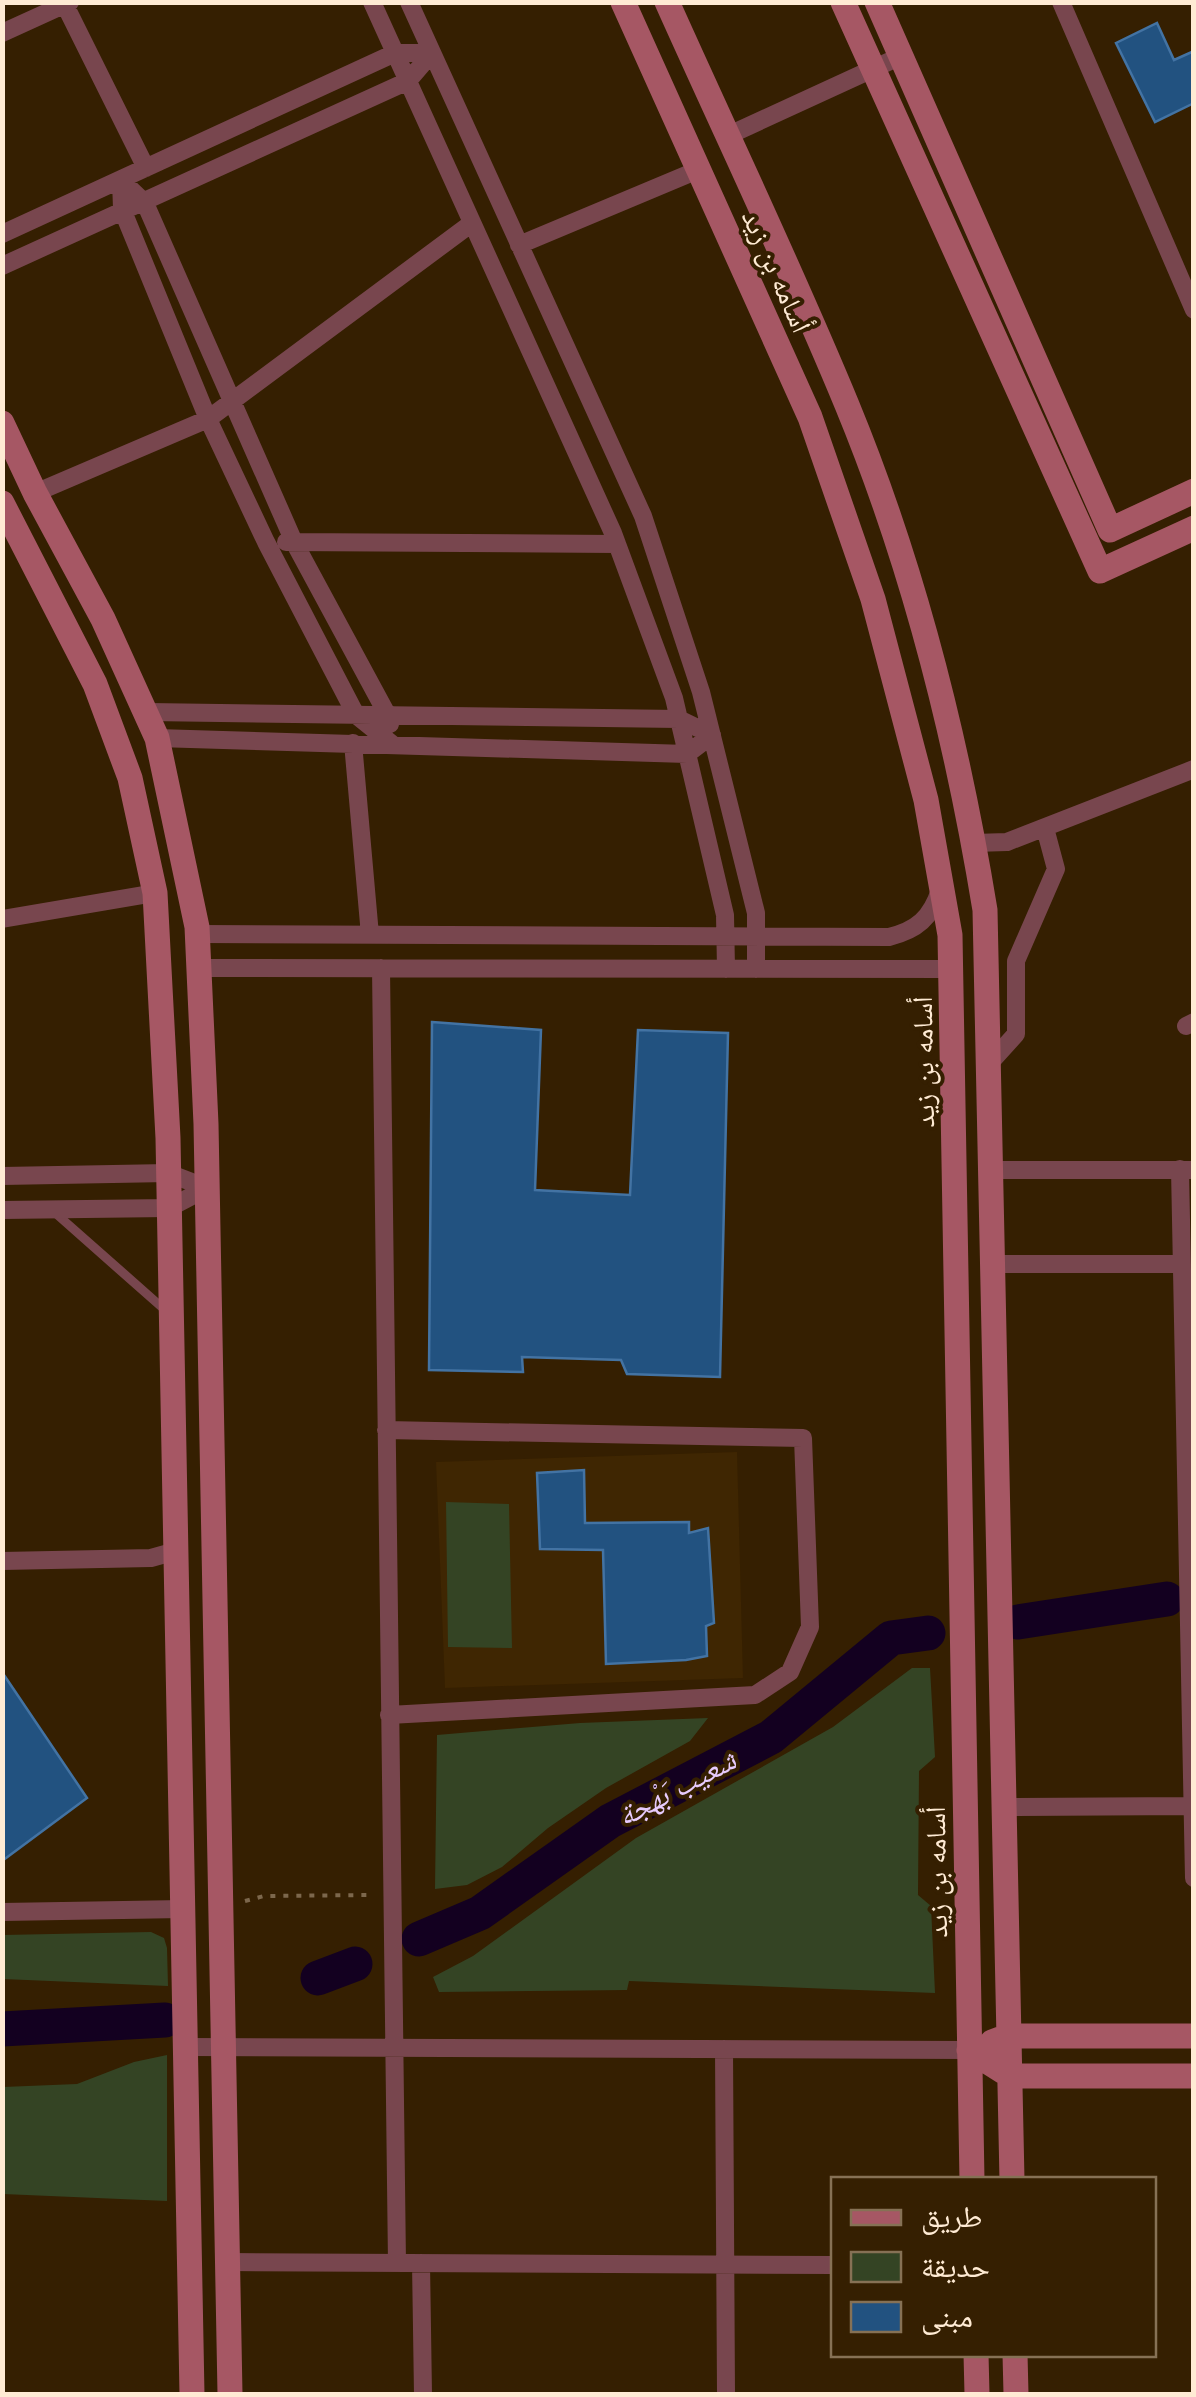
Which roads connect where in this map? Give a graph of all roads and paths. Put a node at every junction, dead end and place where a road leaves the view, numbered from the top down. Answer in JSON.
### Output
{"nodes":[{"id":1,"x":372,"y":2,"type":"edge"},
{"id":2,"x":409,"y":2,"type":"edge"},
{"id":3,"x":623,"y":2,"type":"edge"},
{"id":4,"x":667,"y":2,"type":"edge"},
{"id":5,"x":843,"y":2,"type":"edge"},
{"id":6,"x":877,"y":2,"type":"edge"},
{"id":7,"x":1061,"y":2,"type":"edge"},
{"id":8,"x":67,"y":4,"type":"edge"},
{"id":9,"x":2,"y":32,"type":"edge"},
{"id":10,"x":395,"y":53,"type":"junction"},
{"id":11,"x":432,"y":54,"type":"junction"},
{"id":12,"x":901,"y":56,"type":"junction"},
{"id":13,"x":873,"y":69,"type":"junction"},
{"id":14,"x":408,"y":81,"type":"junction"},
{"id":15,"x":727,"y":136,"type":"junction"},
{"id":16,"x":146,"y":168,"type":"junction"},
{"id":17,"x":698,"y":170,"type":"junction"},
{"id":18,"x":122,"y":180,"type":"junction"},
{"id":19,"x":145,"y":203,"type":"junction"},
{"id":20,"x":122,"y":209,"type":"junction"},
{"id":21,"x":472,"y":223,"type":"junction"},
{"id":22,"x":2,"y":234,"type":"edge"},
{"id":23,"x":519,"y":245,"type":"junction"},
{"id":24,"x":2,"y":266,"type":"edge"},
{"id":25,"x":1194,"y":310,"type":"edge"},
{"id":26,"x":233,"y":402,"type":"junction"},
{"id":27,"x":208,"y":419,"type":"junction"},
{"id":28,"x":2,"y":423,"type":"edge"},
{"id":29,"x":1194,"y":491,"type":"edge"},
{"id":30,"x":35,"y":494,"type":"junction"},
{"id":31,"x":2,"y":503,"type":"edge"},
{"id":32,"x":1194,"y":528,"type":"edge"},
{"id":33,"x":266,"y":542,"type":"junction"},
{"id":34,"x":294,"y":542,"type":"junction"},
{"id":35,"x":617,"y":544,"type":"junction"},
{"id":36,"x":912,"y":592,"type":"junction"},
{"id":37,"x":873,"y":599,"type":"junction"},
{"id":38,"x":148,"y":712,"type":"junction"},
{"id":39,"x":356,"y":715,"type":"junction"},
{"id":40,"x":388,"y":716,"type":"junction"},
{"id":41,"x":679,"y":720,"type":"junction"},
{"id":42,"x":712,"y":735,"type":"junction"},
{"id":43,"x":157,"y":738,"type":"junction"},
{"id":44,"x":353,"y":743,"type":"junction"},
{"id":45,"x":392,"y":744,"type":"junction"},
{"id":46,"x":687,"y":754,"type":"junction"},
{"id":47,"x":1194,"y":769,"type":"edge"},
{"id":48,"x":1045,"y":828,"type":"junction"},
{"id":49,"x":974,"y":843,"type":"junction"},
{"id":50,"x":942,"y":885,"type":"junction"},
{"id":51,"x":155,"y":893,"type":"junction"},
{"id":52,"x":2,"y":920,"type":"edge"},
{"id":53,"x":197,"y":934,"type":"junction"},
{"id":54,"x":370,"y":934,"type":"junction"},
{"id":55,"x":725,"y":936,"type":"junction"},
{"id":56,"x":756,"y":936,"type":"junction"},
{"id":57,"x":199,"y":968,"type":"junction"},
{"id":58,"x":381,"y":968,"type":"junction"},
{"id":59,"x":726,"y":969,"type":"junction"},
{"id":60,"x":756,"y":969,"type":"junction"},
{"id":61,"x":951,"y":969,"type":"junction"},
{"id":62,"x":988,"y":1065,"type":"junction"},
{"id":63,"x":1187,"y":1169,"type":"edge"},
{"id":64,"x":990,"y":1170,"type":"junction"},
{"id":65,"x":168,"y":1173,"type":"junction"},
{"id":66,"x":2,"y":1176,"type":"edge"},
{"id":67,"x":207,"y":1188,"type":"junction"},
{"id":68,"x":169,"y":1208,"type":"junction"},
{"id":69,"x":2,"y":1210,"type":"edge"},
{"id":70,"x":51,"y":1210,"type":"junction"},
{"id":71,"x":992,"y":1264,"type":"junction"},
{"id":72,"x":1182,"y":1264,"type":"junction"},
{"id":73,"x":171,"y":1316,"type":"junction"},
{"id":74,"x":386,"y":1430,"type":"junction"},
{"id":75,"x":176,"y":1550,"type":"junction"},
{"id":76,"x":2,"y":1561,"type":"edge"},
{"id":77,"x":388,"y":1716,"type":"junction"},
{"id":78,"x":1192,"y":1806,"type":"edge"},
{"id":79,"x":1003,"y":1807,"type":"junction"},
{"id":80,"x":1194,"y":1878,"type":"edge"},
{"id":81,"x":390,"y":1895,"type":"junction"},
{"id":82,"x":183,"y":1908,"type":"junction"},
{"id":83,"x":221,"y":1908,"type":"junction"},
{"id":84,"x":2,"y":1912,"type":"edge"},
{"id":85,"x":1008,"y":2036,"type":"junction"},
{"id":86,"x":1194,"y":2036,"type":"edge"},
{"id":87,"x":223,"y":2046,"type":"junction"},
{"id":88,"x":186,"y":2047,"type":"junction"},
{"id":89,"x":392,"y":2047,"type":"junction"},
{"id":90,"x":724,"y":2049,"type":"junction"},
{"id":91,"x":969,"y":2050,"type":"junction"},
{"id":92,"x":1010,"y":2076,"type":"junction"},
{"id":93,"x":1194,"y":2076,"type":"edge"},
{"id":94,"x":972,"y":2177,"type":"edge"},
{"id":95,"x":1012,"y":2177,"type":"edge"},
{"id":96,"x":228,"y":2262,"type":"junction"},
{"id":97,"x":397,"y":2262,"type":"junction"},
{"id":98,"x":421,"y":2263,"type":"junction"},
{"id":99,"x":725,"y":2264,"type":"junction"},
{"id":100,"x":831,"y":2264,"type":"edge"},
{"id":101,"x":976,"y":2357,"type":"edge"},
{"id":102,"x":1015,"y":2357,"type":"edge"},
{"id":103,"x":192,"y":2394,"type":"edge"},
{"id":104,"x":230,"y":2394,"type":"edge"},
{"id":105,"x":423,"y":2394,"type":"edge"},
{"id":106,"x":726,"y":2394,"type":"edge"},
{"id":107,"x":977,"y":2394,"type":"edge"},
{"id":108,"x":1016,"y":2394,"type":"edge"}],
"edges":[{"from":1,"to":10,"type":"street"},
{"from":2,"to":11,"type":"street"},
{"from":3,"to":17,"type":"street","name":"أسامه بن زيد"},
{"from":4,"to":15,"type":"street","name":"أسامه بن زيد"},
{"from":5,"to":13,"type":"street"},
{"from":6,"to":12,"type":"street"},
{"from":7,"to":25,"type":"street"},
{"from":8,"to":9,"type":"street"},
{"from":8,"to":16,"type":"street"},
{"from":10,"to":11,"type":"street"},
{"from":10,"to":14,"type":"street"},
{"from":10,"to":16,"type":"street"},
{"from":11,"to":14,"type":"street"},
{"from":11,"to":23,"type":"street"},
{"from":12,"to":13,"type":"street"},
{"from":12,"to":29,"type":"street"},
{"from":13,"to":15,"type":"street"},
{"from":13,"to":32,"type":"street"},
{"from":14,"to":19,"type":"street"},
{"from":14,"to":21,"type":"street"},
{"from":15,"to":36,"type":"street","name":"أسامه بن زيد"},
{"from":16,"to":18,"type":"street"},
{"from":17,"to":23,"type":"street"},
{"from":17,"to":37,"type":"street","name":"أسامه بن زيد"},
{"from":18,"to":19,"type":"street"},
{"from":18,"to":20,"type":"street"},
{"from":18,"to":22,"type":"street"},
{"from":19,"to":20,"type":"street"},
{"from":19,"to":26,"type":"street"},
{"from":20,"to":24,"type":"street"},
{"from":20,"to":27,"type":"street"},
{"from":21,"to":26,"type":"street"},
{"from":21,"to":35,"type":"street"},
{"from":23,"to":42,"type":"street"},
{"from":26,"to":27,"type":"street"},
{"from":26,"to":34,"type":"street"},
{"from":27,"to":30,"type":"street"},
{"from":27,"to":33,"type":"street"},
{"from":28,"to":30,"type":"street"},
{"from":30,"to":38,"type":"street"},
{"from":31,"to":51,"type":"street"},
{"from":33,"to":34,"type":"street"},
{"from":33,"to":39,"type":"street"},
{"from":34,"to":35,"type":"street"},
{"from":34,"to":40,"type":"street"},
{"from":35,"to":41,"type":"street"},
{"from":36,"to":37,"type":"street"},
{"from":36,"to":49,"type":"street","name":"أسامه بن زيد"},
{"from":37,"to":50,"type":"street","name":"أسامه بن زيد"},
{"from":38,"to":39,"type":"street"},
{"from":38,"to":43,"type":"street"},
{"from":39,"to":40,"type":"street"},
{"from":39,"to":45,"type":"street"},
{"from":40,"to":41,"type":"street"},
{"from":40,"to":45,"type":"street"},
{"from":41,"to":42,"type":"street"},
{"from":41,"to":46,"type":"street"},
{"from":42,"to":46,"type":"street"},
{"from":42,"to":56,"type":"street"},
{"from":43,"to":44,"type":"street"},
{"from":43,"to":53,"type":"street"},
{"from":44,"to":45,"type":"street"},
{"from":44,"to":54,"type":"street"},
{"from":45,"to":46,"type":"street"},
{"from":46,"to":55,"type":"street"},
{"from":47,"to":48,"type":"street"},
{"from":48,"to":49,"type":"street"},
{"from":48,"to":62,"type":"street"},
{"from":49,"to":62,"type":"street","name":"أسامه بن زيد"},
{"from":50,"to":56,"type":"street"},
{"from":50,"to":61,"type":"street","name":"أسامه بن زيد"},
{"from":51,"to":52,"type":"street"},
{"from":51,"to":65,"type":"street"},
{"from":53,"to":54,"type":"street"},
{"from":53,"to":57,"type":"street"},
{"from":54,"to":55,"type":"street"},
{"from":55,"to":56,"type":"street"},
{"from":55,"to":59,"type":"street"},
{"from":56,"to":60,"type":"street"},
{"from":57,"to":58,"type":"street"},
{"from":57,"to":67,"type":"street"},
{"from":58,"to":59,"type":"street"},
{"from":58,"to":74,"type":"street"},
{"from":59,"to":60,"type":"street"},
{"from":60,"to":61,"type":"street"},
{"from":61,"to":91,"type":"street","name":"أسامه بن زيد"},
{"from":62,"to":64,"type":"street","name":"أسامه بن زيد"},
{"from":63,"to":64,"type":"street"},
{"from":63,"to":72,"type":"street"},
{"from":64,"to":71,"type":"street","name":"أسامه بن زيد"},
{"from":65,"to":66,"type":"street"},
{"from":65,"to":67,"type":"street"},
{"from":65,"to":68,"type":"street"},
{"from":67,"to":68,"type":"street"},
{"from":67,"to":83,"type":"street"},
{"from":68,"to":70,"type":"street"},
{"from":68,"to":73,"type":"street"},
{"from":69,"to":70,"type":"street"},
{"from":70,"to":73,"type":"lane"},
{"from":71,"to":72,"type":"street"},
{"from":71,"to":79,"type":"street","name":"أسامه بن زيد"},
{"from":72,"to":78,"type":"street"},
{"from":73,"to":75,"type":"street"},
{"from":74,"to":77,"type":"street"},
{"from":74,"to":77,"type":"street"},
{"from":75,"to":76,"type":"street"},
{"from":75,"to":82,"type":"street"},
{"from":77,"to":81,"type":"street"},
{"from":78,"to":79,"type":"street"},
{"from":78,"to":80,"type":"street"},
{"from":79,"to":85,"type":"street","name":"أسامه بن زيد"},
{"from":81,"to":83,"type":"path"},
{"from":81,"to":89,"type":"street"},
{"from":82,"to":84,"type":"street"},
{"from":82,"to":88,"type":"street"},
{"from":83,"to":87,"type":"street"},
{"from":85,"to":86,"type":"street"},
{"from":85,"to":91,"type":"street"},
{"from":85,"to":92,"type":"street","name":"أسامه بن زيد"},
{"from":87,"to":88,"type":"street"},
{"from":87,"to":89,"type":"street"},
{"from":87,"to":96,"type":"street"},
{"from":88,"to":103,"type":"street"},
{"from":89,"to":90,"type":"street"},
{"from":89,"to":97,"type":"street"},
{"from":90,"to":91,"type":"street"},
{"from":90,"to":99,"type":"street"},
{"from":91,"to":92,"type":"street"},
{"from":91,"to":94,"type":"street","name":"أسامه بن زيد"},
{"from":92,"to":93,"type":"street"},
{"from":92,"to":95,"type":"street","name":"أسامه بن زيد"},
{"from":96,"to":97,"type":"street"},
{"from":96,"to":104,"type":"street"},
{"from":97,"to":98,"type":"street"},
{"from":98,"to":99,"type":"street"},
{"from":98,"to":105,"type":"street"},
{"from":99,"to":100,"type":"street"},
{"from":99,"to":106,"type":"street"},
{"from":101,"to":107,"type":"street"},
{"from":102,"to":108,"type":"street"}]}
